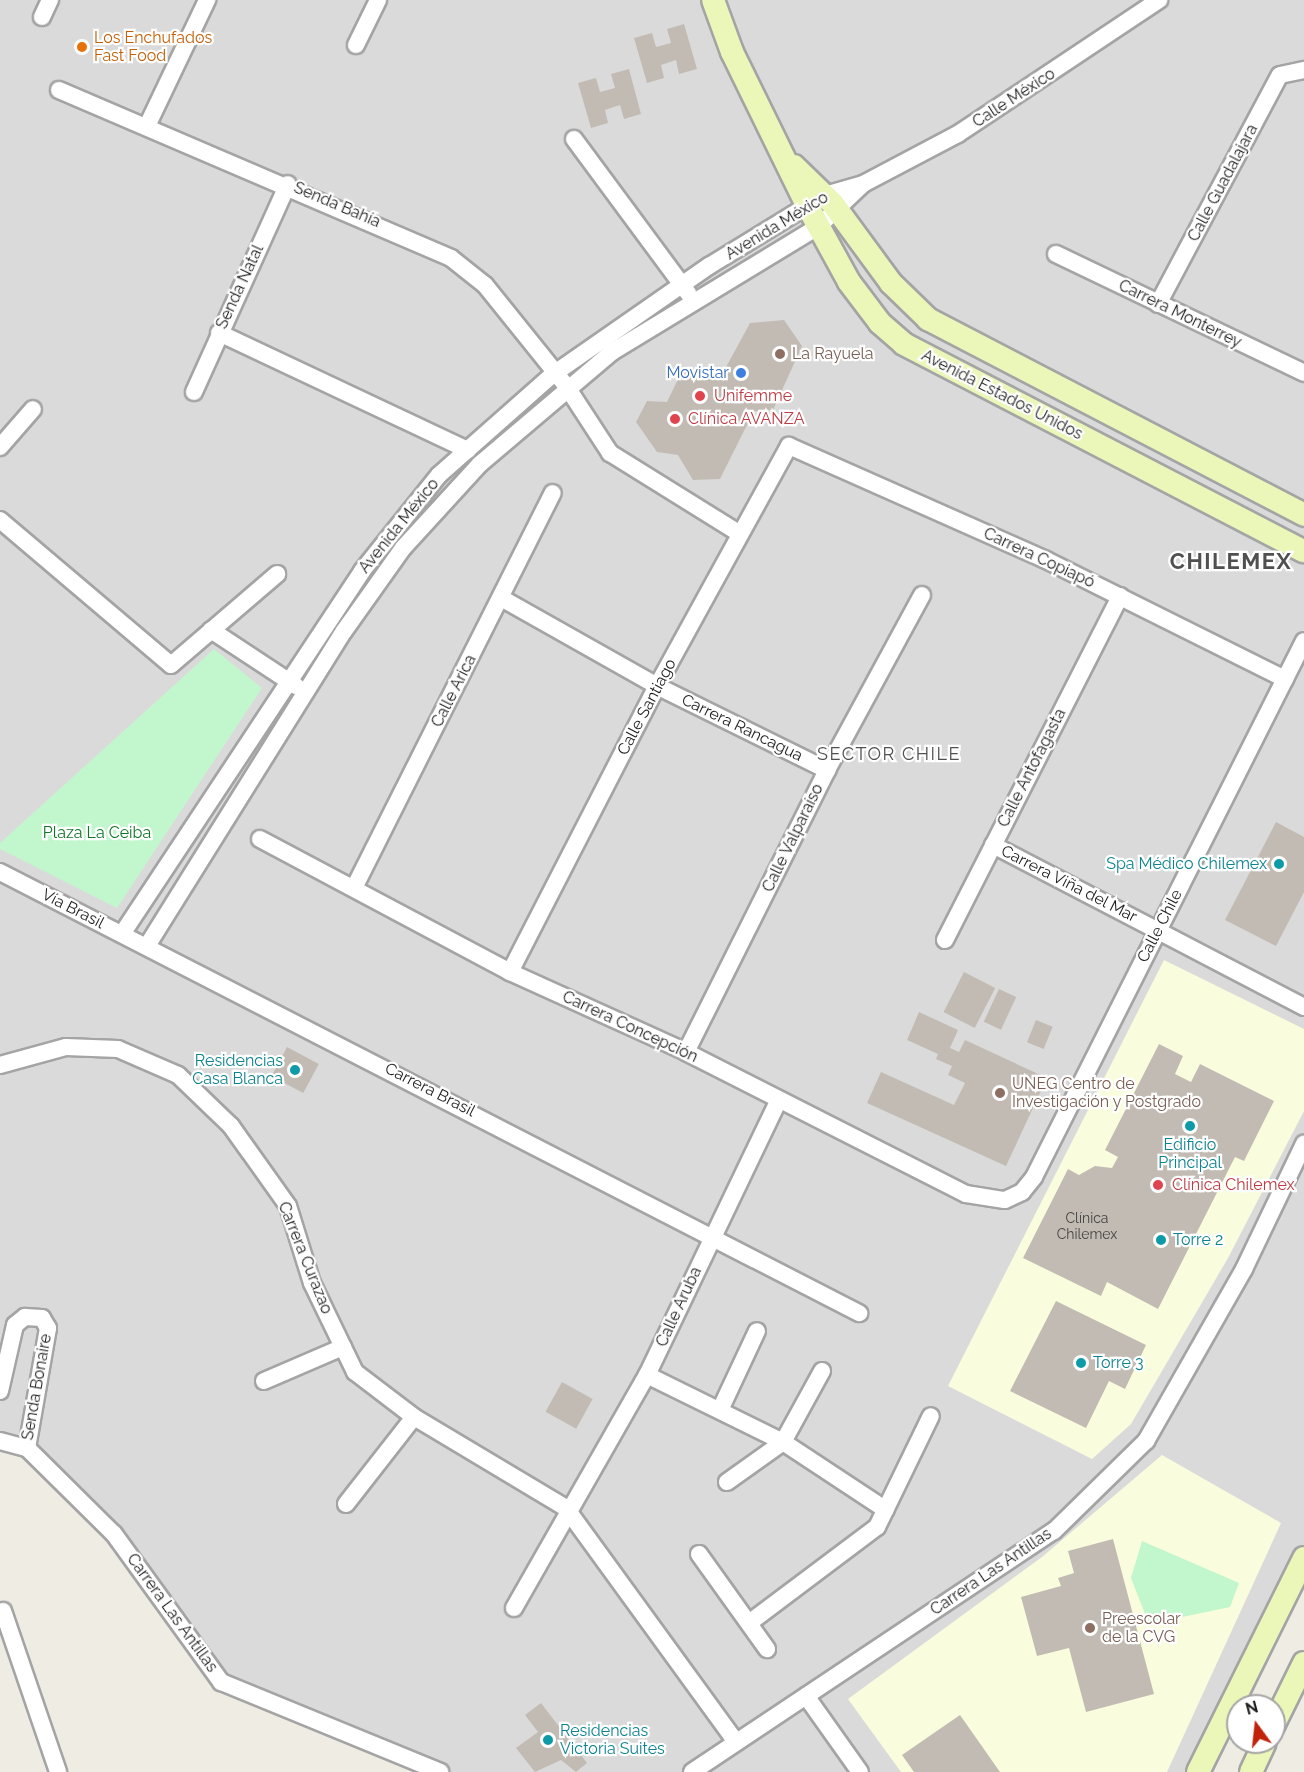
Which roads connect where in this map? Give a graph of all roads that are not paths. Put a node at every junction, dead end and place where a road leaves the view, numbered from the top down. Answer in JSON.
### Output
{"nodes":[{"id":1,"x":50,"y":0,"type":"edge"},
{"id":2,"x":207,"y":0,"type":"edge"},
{"id":3,"x":378,"y":0,"type":"edge"},
{"id":4,"x":713,"y":0,"type":"edge"},
{"id":5,"x":1159,"y":0,"type":"edge"},
{"id":6,"x":42,"y":17,"type":"dead end"},
{"id":7,"x":356,"y":45,"type":"dead end"},
{"id":8,"x":1299,"y":69,"type":"edge"},
{"id":9,"x":59,"y":90,"type":"dead end"},
{"id":10,"x":147,"y":126,"type":"junction"},
{"id":11,"x":574,"y":139,"type":"dead end"},
{"id":12,"x":288,"y":184,"type":"junction"},
{"id":13,"x":862,"y":184,"type":"joint"},
{"id":14,"x":822,"y":210,"type":"junction"},
{"id":15,"x":1056,"y":254,"type":"dead end"},
{"id":16,"x":682,"y":285,"type":"junction"},
{"id":17,"x":694,"y":301,"type":"junction"},
{"id":18,"x":1158,"y":304,"type":"junction"},
{"id":19,"x":219,"y":333,"type":"junction"},
{"id":20,"x":1304,"y":373,"type":"edge"},
{"id":21,"x":552,"y":375,"type":"junction"},
{"id":22,"x":567,"y":387,"type":"junction"},
{"id":23,"x":194,"y":392,"type":"dead end"},
{"id":24,"x":33,"y":409,"type":"dead end"},
{"id":25,"x":789,"y":446,"type":"joint"},
{"id":26,"x":0,"y":447,"type":"edge"},
{"id":27,"x":468,"y":450,"type":"junction"},
{"id":28,"x":553,"y":493,"type":"dead end"},
{"id":29,"x":1304,"y":515,"type":"edge"},
{"id":30,"x":0,"y":520,"type":"edge"},
{"id":31,"x":740,"y":534,"type":"junction"},
{"id":32,"x":1304,"y":551,"type":"edge"},
{"id":33,"x":277,"y":574,"type":"dead end"},
{"id":34,"x":922,"y":595,"type":"dead end"},
{"id":35,"x":1120,"y":596,"type":"junction"},
{"id":36,"x":501,"y":598,"type":"junction"},
{"id":37,"x":211,"y":630,"type":"junction"},
{"id":38,"x":1304,"y":641,"type":"edge"},
{"id":39,"x":1285,"y":679,"type":"junction"},
{"id":40,"x":286,"y":681,"type":"junction"},
{"id":41,"x":657,"y":686,"type":"junction"},
{"id":42,"x":306,"y":692,"type":"junction"},
{"id":43,"x":826,"y":770,"type":"junction"},
{"id":44,"x":260,"y":839,"type":"dead end"},
{"id":45,"x":993,"y":845,"type":"junction"},
{"id":46,"x":0,"y":872,"type":"edge"},
{"id":47,"x":354,"y":888,"type":"junction"},
{"id":48,"x":1158,"y":930,"type":"junction"},
{"id":49,"x":122,"y":934,"type":"junction"},
{"id":50,"x":945,"y":940,"type":"dead end"},
{"id":51,"x":147,"y":946,"type":"junction"},
{"id":52,"x":510,"y":972,"type":"junction"},
{"id":53,"x":1304,"y":1007,"type":"edge"},
{"id":54,"x":686,"y":1052,"type":"junction"},
{"id":55,"x":0,"y":1065,"type":"edge"},
{"id":56,"x":779,"y":1100,"type":"junction"},
{"id":57,"x":1304,"y":1144,"type":"edge"},
{"id":58,"x":1005,"y":1200,"type":"joint"},
{"id":59,"x":713,"y":1234,"type":"junction"},
{"id":60,"x":859,"y":1312,"type":"dead end"},
{"id":61,"x":757,"y":1331,"type":"dead end"},
{"id":62,"x":343,"y":1347,"type":"junction"},
{"id":63,"x":822,"y":1371,"type":"dead end"},
{"id":64,"x":647,"y":1375,"type":"junction"},
{"id":65,"x":264,"y":1381,"type":"dead end"},
{"id":66,"x":0,"y":1392,"type":"edge"},
{"id":67,"x":720,"y":1410,"type":"junction"},
{"id":68,"x":931,"y":1416,"type":"dead end"},
{"id":69,"x":414,"y":1417,"type":"junction"},
{"id":70,"x":0,"y":1441,"type":"edge"},
{"id":71,"x":783,"y":1442,"type":"junction"},
{"id":72,"x":27,"y":1448,"type":"junction"},
{"id":73,"x":727,"y":1482,"type":"dead end"},
{"id":74,"x":346,"y":1504,"type":"dead end"},
{"id":75,"x":566,"y":1508,"type":"junction"},
{"id":76,"x":886,"y":1510,"type":"junction"},
{"id":77,"x":699,"y":1554,"type":"dead end"},
{"id":78,"x":1304,"y":1558,"type":"edge"},
{"id":79,"x":514,"y":1608,"type":"dead end"},
{"id":80,"x":3,"y":1611,"type":"dead end"},
{"id":81,"x":749,"y":1623,"type":"junction"},
{"id":82,"x":767,"y":1649,"type":"dead end"},
{"id":83,"x":1304,"y":1663,"type":"edge"},
{"id":84,"x":806,"y":1696,"type":"junction"},
{"id":85,"x":1286,"y":1700,"type":"edge"},
{"id":86,"x":736,"y":1742,"type":"junction"},
{"id":87,"x":1259,"y":1754,"type":"edge"},
{"id":88,"x":58,"y":1772,"type":"edge"},
{"id":89,"x":440,"y":1772,"type":"edge"},
{"id":90,"x":692,"y":1772,"type":"edge"},
{"id":91,"x":860,"y":1772,"type":"edge"},
{"id":92,"x":1198,"y":1772,"type":"edge"},
{"id":93,"x":1251,"y":1772,"type":"edge"}],
"edges":[{"from":1,"to":6,"type":"street"},
{"from":2,"to":10,"type":"street"},
{"from":3,"to":7,"type":"street"},
{"from":4,"to":14,"type":"street","name":"Avenida Estados Unidos"},
{"from":5,"to":13,"type":"street","name":"Calle México"},
{"from":8,"to":18,"type":"street","name":"Calle Guadalajara"},
{"from":9,"to":10,"type":"street","name":"Senda Bahía"},
{"from":10,"to":12,"type":"street","name":"Senda Bahía"},
{"from":11,"to":16,"type":"street"},
{"from":12,"to":19,"type":"street","name":"Senda Natal"},
{"from":12,"to":21,"type":"street","name":"Senda Bahía"},
{"from":13,"to":14,"type":"street","name":"Avenida México"},
{"from":14,"to":16,"type":"street","name":"Avenida México"},
{"from":14,"to":17,"type":"street","name":"Avenida México"},
{"from":14,"to":29,"type":"street","name":"Avenida Estados Unidos"},
{"from":14,"to":32,"type":"street","name":"Avenida Estados Unidos"},
{"from":15,"to":18,"type":"street","name":"Carrera Monterrey"},
{"from":16,"to":17,"type":"street"},
{"from":16,"to":21,"type":"street","name":"Avenida México"},
{"from":17,"to":22,"type":"street","name":"Avenida México"},
{"from":18,"to":20,"type":"street","name":"Carrera Monterrey"},
{"from":19,"to":23,"type":"street","name":"Senda Natal"},
{"from":19,"to":27,"type":"street"},
{"from":21,"to":22,"type":"street","name":"Senda Bahía"},
{"from":21,"to":27,"type":"street","name":"Avenida México"},
{"from":22,"to":31,"type":"street"},
{"from":22,"to":42,"type":"street","name":"Avenida México"},
{"from":24,"to":26,"type":"street"},
{"from":25,"to":31,"type":"street","name":"Calle Santiago"},
{"from":25,"to":35,"type":"street","name":"Carrera Copiapó"},
{"from":27,"to":40,"type":"street","name":"Avenida México"},
{"from":28,"to":36,"type":"street","name":"Calle Arica"},
{"from":30,"to":37,"type":"street"},
{"from":31,"to":41,"type":"street","name":"Calle Santiago"},
{"from":33,"to":37,"type":"street"},
{"from":34,"to":43,"type":"street","name":"Calle Valparaíso"},
{"from":35,"to":39,"type":"street","name":"Carrera Copiapó"},
{"from":35,"to":45,"type":"street","name":"Calle Antofagasta"},
{"from":36,"to":41,"type":"street","name":"Carrera Rancagua"},
{"from":36,"to":47,"type":"street","name":"Calle Arica"},
{"from":37,"to":40,"type":"street"},
{"from":38,"to":39,"type":"street","name":"Calle Chile"},
{"from":39,"to":48,"type":"street","name":"Calle Chile"},
{"from":40,"to":42,"type":"street"},
{"from":40,"to":49,"type":"street","name":"Avenida México"},
{"from":41,"to":43,"type":"street","name":"Carrera Rancagua"},
{"from":41,"to":52,"type":"street","name":"Calle Santiago"},
{"from":42,"to":51,"type":"street","name":"Avenida México"},
{"from":43,"to":54,"type":"street","name":"Calle Valparaíso"},
{"from":44,"to":47,"type":"street","name":"Carrera Concepción"},
{"from":45,"to":48,"type":"street","name":"Carrera Viña del Mar"},
{"from":45,"to":50,"type":"street","name":"Calle Antofagasta"},
{"from":46,"to":49,"type":"street","name":"Vía Brasil"},
{"from":47,"to":52,"type":"street","name":"Carrera Concepción"},
{"from":48,"to":53,"type":"street","name":"Carrera Viña del Mar"},
{"from":48,"to":58,"type":"street","name":"Calle Chile"},
{"from":49,"to":51,"type":"street","name":"Vía Brasil"},
{"from":51,"to":59,"type":"street","name":"Carrera Brasil"},
{"from":52,"to":54,"type":"street","name":"Carrera Concepción"},
{"from":54,"to":56,"type":"street","name":"Carrera Concepción"},
{"from":55,"to":62,"type":"street","name":"Carrera Curazao"},
{"from":56,"to":58,"type":"street","name":"Carrera Concepción"},
{"from":56,"to":59,"type":"street","name":"Calle Aruba"},
{"from":57,"to":84,"type":"street","name":"Carrera Las Antillas"},
{"from":59,"to":60,"type":"street","name":"Carrera Brasil"},
{"from":59,"to":64,"type":"street","name":"Calle Aruba"},
{"from":61,"to":67,"type":"street"},
{"from":62,"to":65,"type":"street"},
{"from":62,"to":69,"type":"street","name":"Carrera Curazao"},
{"from":63,"to":71,"type":"street"},
{"from":64,"to":67,"type":"street"},
{"from":64,"to":75,"type":"street","name":"Calle Aruba"},
{"from":66,"to":72,"type":"street","name":"Senda Bonaire"},
{"from":67,"to":71,"type":"street"},
{"from":68,"to":76,"type":"street"},
{"from":69,"to":74,"type":"street"},
{"from":69,"to":75,"type":"street","name":"Carrera Curazao"},
{"from":70,"to":72,"type":"street"},
{"from":71,"to":73,"type":"street"},
{"from":71,"to":76,"type":"street"},
{"from":72,"to":89,"type":"street","name":"Carrera Las Antillas"},
{"from":75,"to":79,"type":"street","name":"Calle Aruba"},
{"from":75,"to":86,"type":"street"},
{"from":76,"to":81,"type":"street"},
{"from":77,"to":81,"type":"street"},
{"from":78,"to":92,"type":"street"},
{"from":80,"to":88,"type":"street"},
{"from":81,"to":82,"type":"street"},
{"from":83,"to":85,"type":"street"},
{"from":84,"to":86,"type":"street","name":"Carrera Las Antillas"},
{"from":84,"to":91,"type":"street"},
{"from":86,"to":90,"type":"street","name":"Carrera Las Antillas"},
{"from":87,"to":93,"type":"street"}]}
